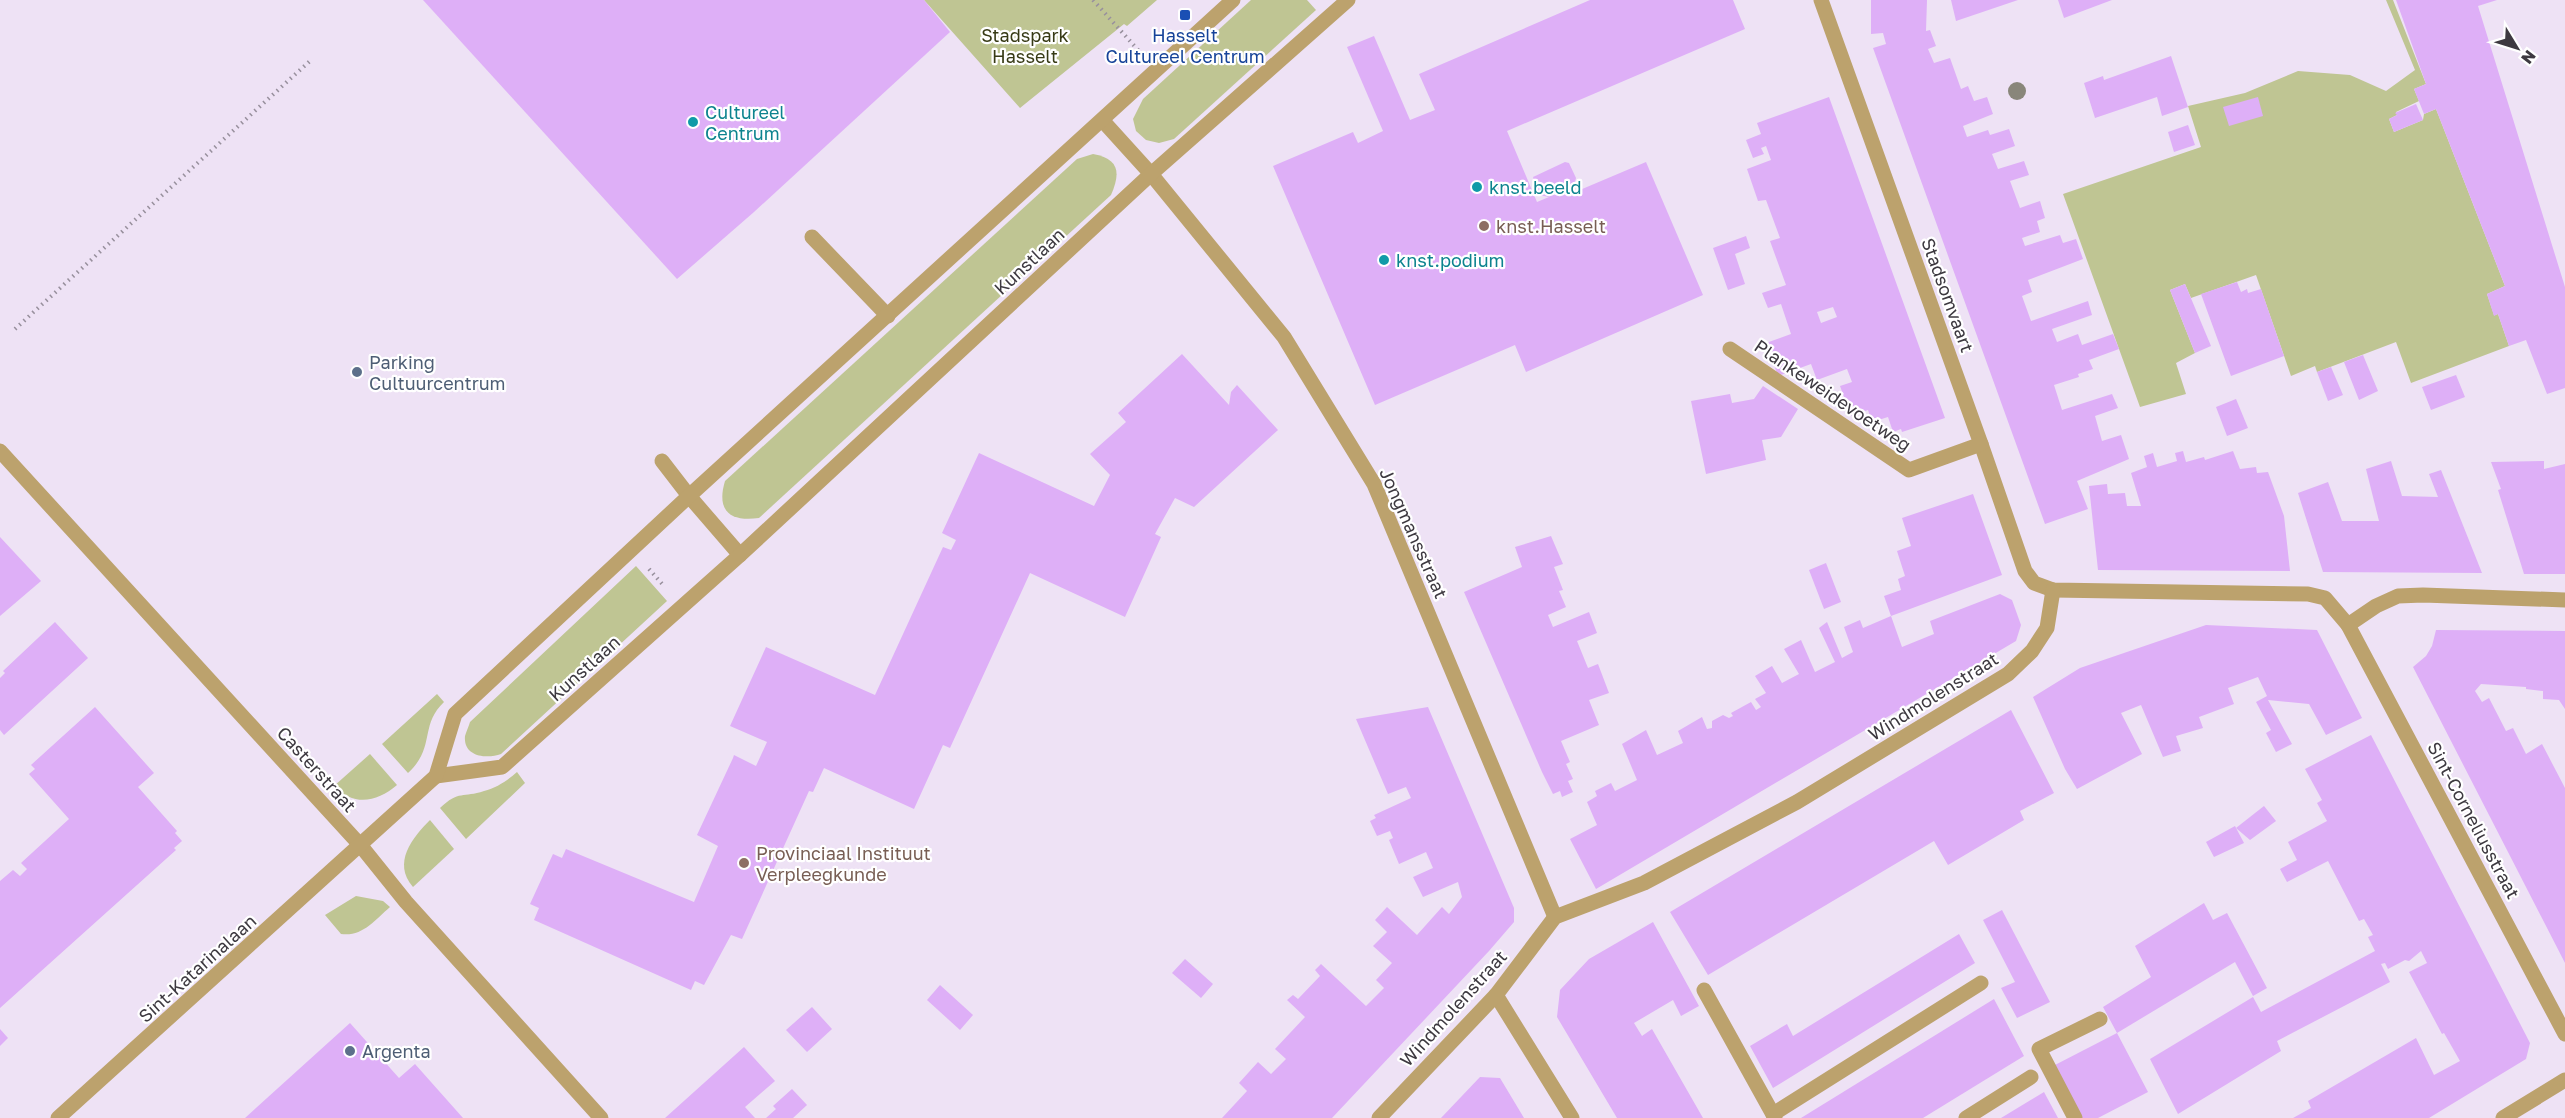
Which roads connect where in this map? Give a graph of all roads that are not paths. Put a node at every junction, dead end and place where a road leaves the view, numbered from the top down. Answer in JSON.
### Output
{"nodes":[{"id":1,"x":1233,"y":0,"type":"edge"},
{"id":2,"x":1348,"y":0,"type":"edge"},
{"id":3,"x":1821,"y":0,"type":"edge"},
{"id":4,"x":1103,"y":121,"type":"junction"},
{"id":5,"x":1151,"y":174,"type":"junction"},
{"id":6,"x":812,"y":237,"type":"dead end"},
{"id":7,"x":888,"y":316,"type":"junction"},
{"id":8,"x":1730,"y":349,"type":"dead end"},
{"id":9,"x":1981,"y":444,"type":"junction"},
{"id":10,"x":0,"y":451,"type":"edge"},
{"id":11,"x":662,"y":461,"type":"dead end"},
{"id":12,"x":689,"y":496,"type":"junction"},
{"id":13,"x":741,"y":555,"type":"junction"},
{"id":14,"x":2053,"y":590,"type":"junction"},
{"id":15,"x":2565,"y":600,"type":"edge"},
{"id":16,"x":2348,"y":625,"type":"junction"},
{"id":17,"x":436,"y":776,"type":"junction"},
{"id":18,"x":361,"y":846,"type":"junction"},
{"id":19,"x":1555,"y":917,"type":"junction"},
{"id":20,"x":1981,"y":983,"type":"dead end"},
{"id":21,"x":1704,"y":990,"type":"dead end"},
{"id":22,"x":1496,"y":995,"type":"junction"},
{"id":23,"x":2100,"y":1019,"type":"dead end"},
{"id":24,"x":2565,"y":1034,"type":"edge"},
{"id":25,"x":2031,"y":1077,"type":"dead end"},
{"id":26,"x":2565,"y":1080,"type":"edge"},
{"id":27,"x":1774,"y":1116,"type":"edge"},
{"id":28,"x":58,"y":1118,"type":"edge"},
{"id":29,"x":601,"y":1118,"type":"edge"},
{"id":30,"x":1379,"y":1118,"type":"edge"},
{"id":31,"x":1572,"y":1118,"type":"edge"},
{"id":32,"x":1966,"y":1118,"type":"edge"},
{"id":33,"x":2075,"y":1118,"type":"edge"},
{"id":34,"x":2503,"y":1118,"type":"edge"}],
"edges":[{"from":1,"to":4,"type":"street"},
{"from":2,"to":5,"type":"street","name":"Kunstlaan"},
{"from":3,"to":9,"type":"street","name":"Stadsomvaart"},
{"from":4,"to":5,"type":"street","name":"Jongmansstraat"},
{"from":4,"to":7,"type":"street"},
{"from":5,"to":13,"type":"street","name":"Kunstlaan"},
{"from":5,"to":19,"type":"street","name":"Jongmansstraat"},
{"from":6,"to":7,"type":"street"},
{"from":7,"to":12,"type":"street"},
{"from":8,"to":9,"type":"street","name":"Plankeweidevoetweg"},
{"from":9,"to":14,"type":"street","name":"Stadsomvaart"},
{"from":10,"to":18,"type":"street","name":"Casterstraat"},
{"from":11,"to":12,"type":"street"},
{"from":12,"to":13,"type":"street"},
{"from":12,"to":17,"type":"street"},
{"from":13,"to":17,"type":"street","name":"Kunstlaan"},
{"from":14,"to":16,"type":"street"},
{"from":14,"to":19,"type":"street","name":"Windmolenstraat"},
{"from":15,"to":16,"type":"street"},
{"from":16,"to":24,"type":"street","name":"Sint-Corneliusstraat"},
{"from":17,"to":18,"type":"street"},
{"from":18,"to":28,"type":"street","name":"Sint-Katarinalaan"},
{"from":18,"to":29,"type":"street","name":"Casterstraat"},
{"from":19,"to":22,"type":"street","name":"Windmolenstraat"},
{"from":20,"to":27,"type":"street"},
{"from":21,"to":27,"type":"street"},
{"from":22,"to":30,"type":"street","name":"Windmolenstraat"},
{"from":22,"to":31,"type":"street"},
{"from":23,"to":33,"type":"street"},
{"from":25,"to":32,"type":"street"},
{"from":26,"to":34,"type":"street"}]}
